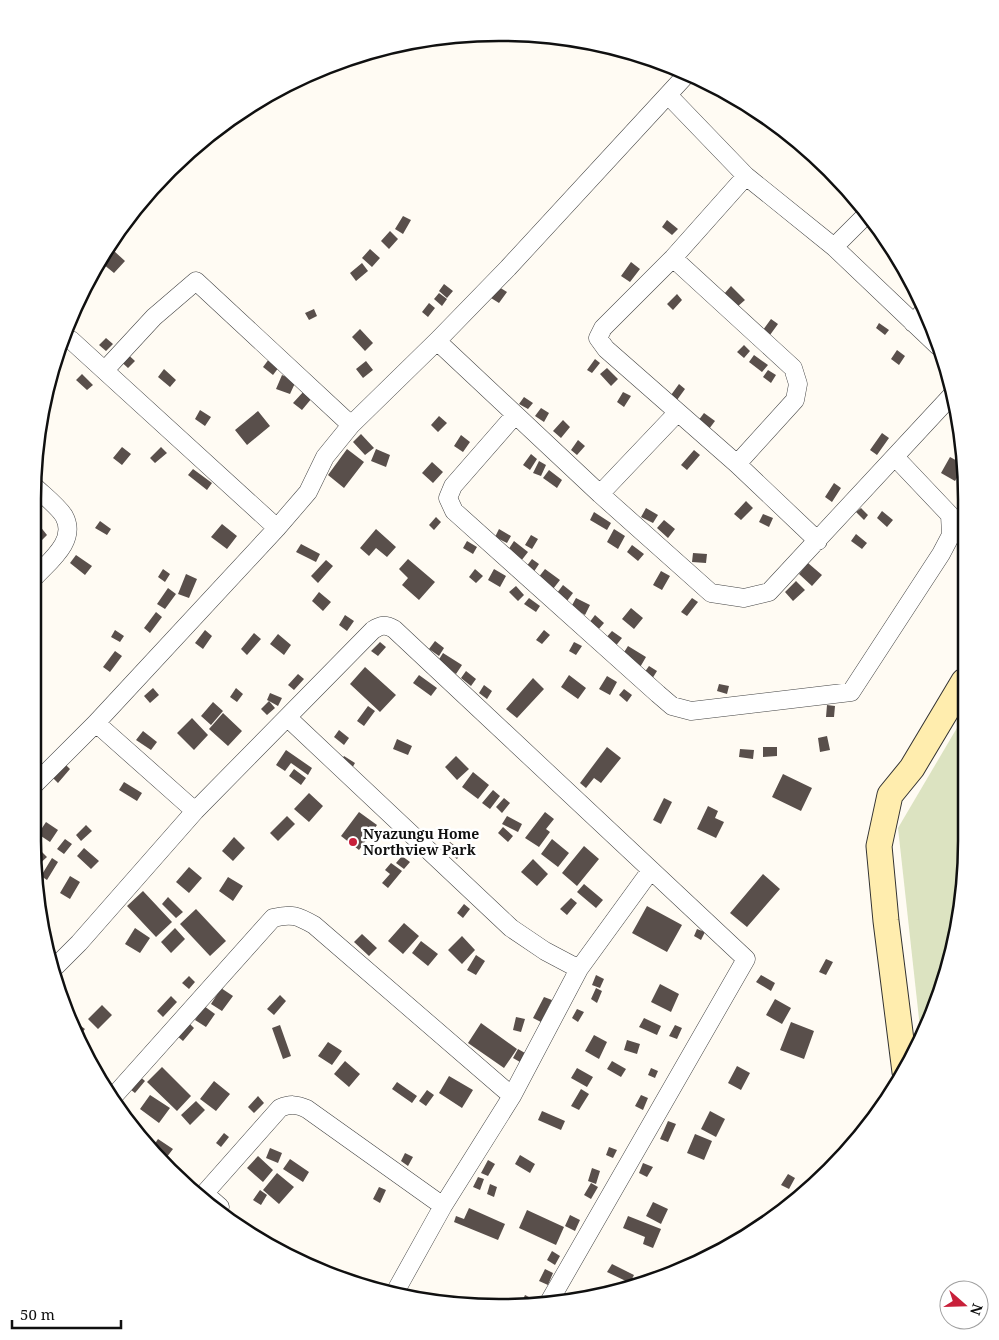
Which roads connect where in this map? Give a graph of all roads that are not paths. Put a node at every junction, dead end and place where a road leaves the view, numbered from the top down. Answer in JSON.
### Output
{"nodes":[{"id":1,"x":682,"y":79,"type":"edge"},
{"id":2,"x":668,"y":95,"type":"junction"},
{"id":3,"x":746,"y":176,"type":"junction"},
{"id":4,"x":862,"y":219,"type":"edge"},
{"id":5,"x":834,"y":248,"type":"junction"},
{"id":6,"x":673,"y":258,"type":"junction"},
{"id":7,"x":919,"y":317,"type":"edge"},
{"id":8,"x":70,"y":340,"type":"edge"},
{"id":9,"x":437,"y":341,"type":"junction"},
{"id":10,"x":105,"y":370,"type":"junction"},
{"id":11,"x":947,"y":401,"type":"edge"},
{"id":12,"x":677,"y":413,"type":"junction"},
{"id":13,"x":516,"y":416,"type":"junction"},
{"id":14,"x":351,"y":425,"type":"junction"},
{"id":15,"x":895,"y":457,"type":"junction"},
{"id":16,"x":737,"y":464,"type":"junction"},
{"id":17,"x":41,"y":492,"type":"edge"},
{"id":18,"x":600,"y":494,"type":"junction"},
{"id":19,"x":277,"y":528,"type":"junction"},
{"id":20,"x":818,"y":541,"type":"junction"},
{"id":21,"x":41,"y":570,"type":"edge"},
{"id":22,"x":958,"y":691,"type":"edge"},
{"id":23,"x":288,"y":718,"type":"junction"},
{"id":24,"x":96,"y":723,"type":"junction"},
{"id":25,"x":41,"y":778,"type":"edge"},
{"id":26,"x":195,"y":811,"type":"junction"},
{"id":27,"x":651,"y":870,"type":"junction"},
{"id":28,"x":58,"y":963,"type":"edge"},
{"id":29,"x":579,"y":970,"type":"junction"},
{"id":30,"x":903,"y":1056,"type":"edge"},
{"id":31,"x":117,"y":1093,"type":"edge"},
{"id":32,"x":512,"y":1096,"type":"junction"},
{"id":33,"x":206,"y":1192,"type":"edge"},
{"id":34,"x":443,"y":1206,"type":"junction"},
{"id":35,"x":398,"y":1287,"type":"edge"},
{"id":36,"x":552,"y":1296,"type":"edge"}],
"edges":[{"from":1,"to":2,"type":"street"},
{"from":2,"to":3,"type":"street"},
{"from":2,"to":9,"type":"street"},
{"from":3,"to":5,"type":"street"},
{"from":3,"to":6,"type":"street"},
{"from":4,"to":5,"type":"street"},
{"from":5,"to":7,"type":"street"},
{"from":6,"to":12,"type":"street"},
{"from":6,"to":16,"type":"street"},
{"from":8,"to":10,"type":"street"},
{"from":9,"to":13,"type":"street"},
{"from":9,"to":14,"type":"street"},
{"from":10,"to":14,"type":"street"},
{"from":10,"to":19,"type":"street"},
{"from":11,"to":15,"type":"street"},
{"from":12,"to":16,"type":"street"},
{"from":12,"to":18,"type":"street"},
{"from":13,"to":15,"type":"street"},
{"from":13,"to":18,"type":"street"},
{"from":14,"to":19,"type":"street"},
{"from":15,"to":20,"type":"street"},
{"from":16,"to":20,"type":"street"},
{"from":17,"to":21,"type":"street"},
{"from":18,"to":20,"type":"street"},
{"from":19,"to":24,"type":"street"},
{"from":22,"to":30,"type":"street"},
{"from":23,"to":26,"type":"street"},
{"from":23,"to":27,"type":"street"},
{"from":23,"to":29,"type":"street"},
{"from":24,"to":25,"type":"street"},
{"from":24,"to":26,"type":"street"},
{"from":26,"to":28,"type":"street"},
{"from":27,"to":29,"type":"street"},
{"from":27,"to":36,"type":"street"},
{"from":29,"to":32,"type":"street"},
{"from":31,"to":32,"type":"street"},
{"from":32,"to":34,"type":"street"},
{"from":33,"to":34,"type":"street"},
{"from":34,"to":35,"type":"street"}]}
